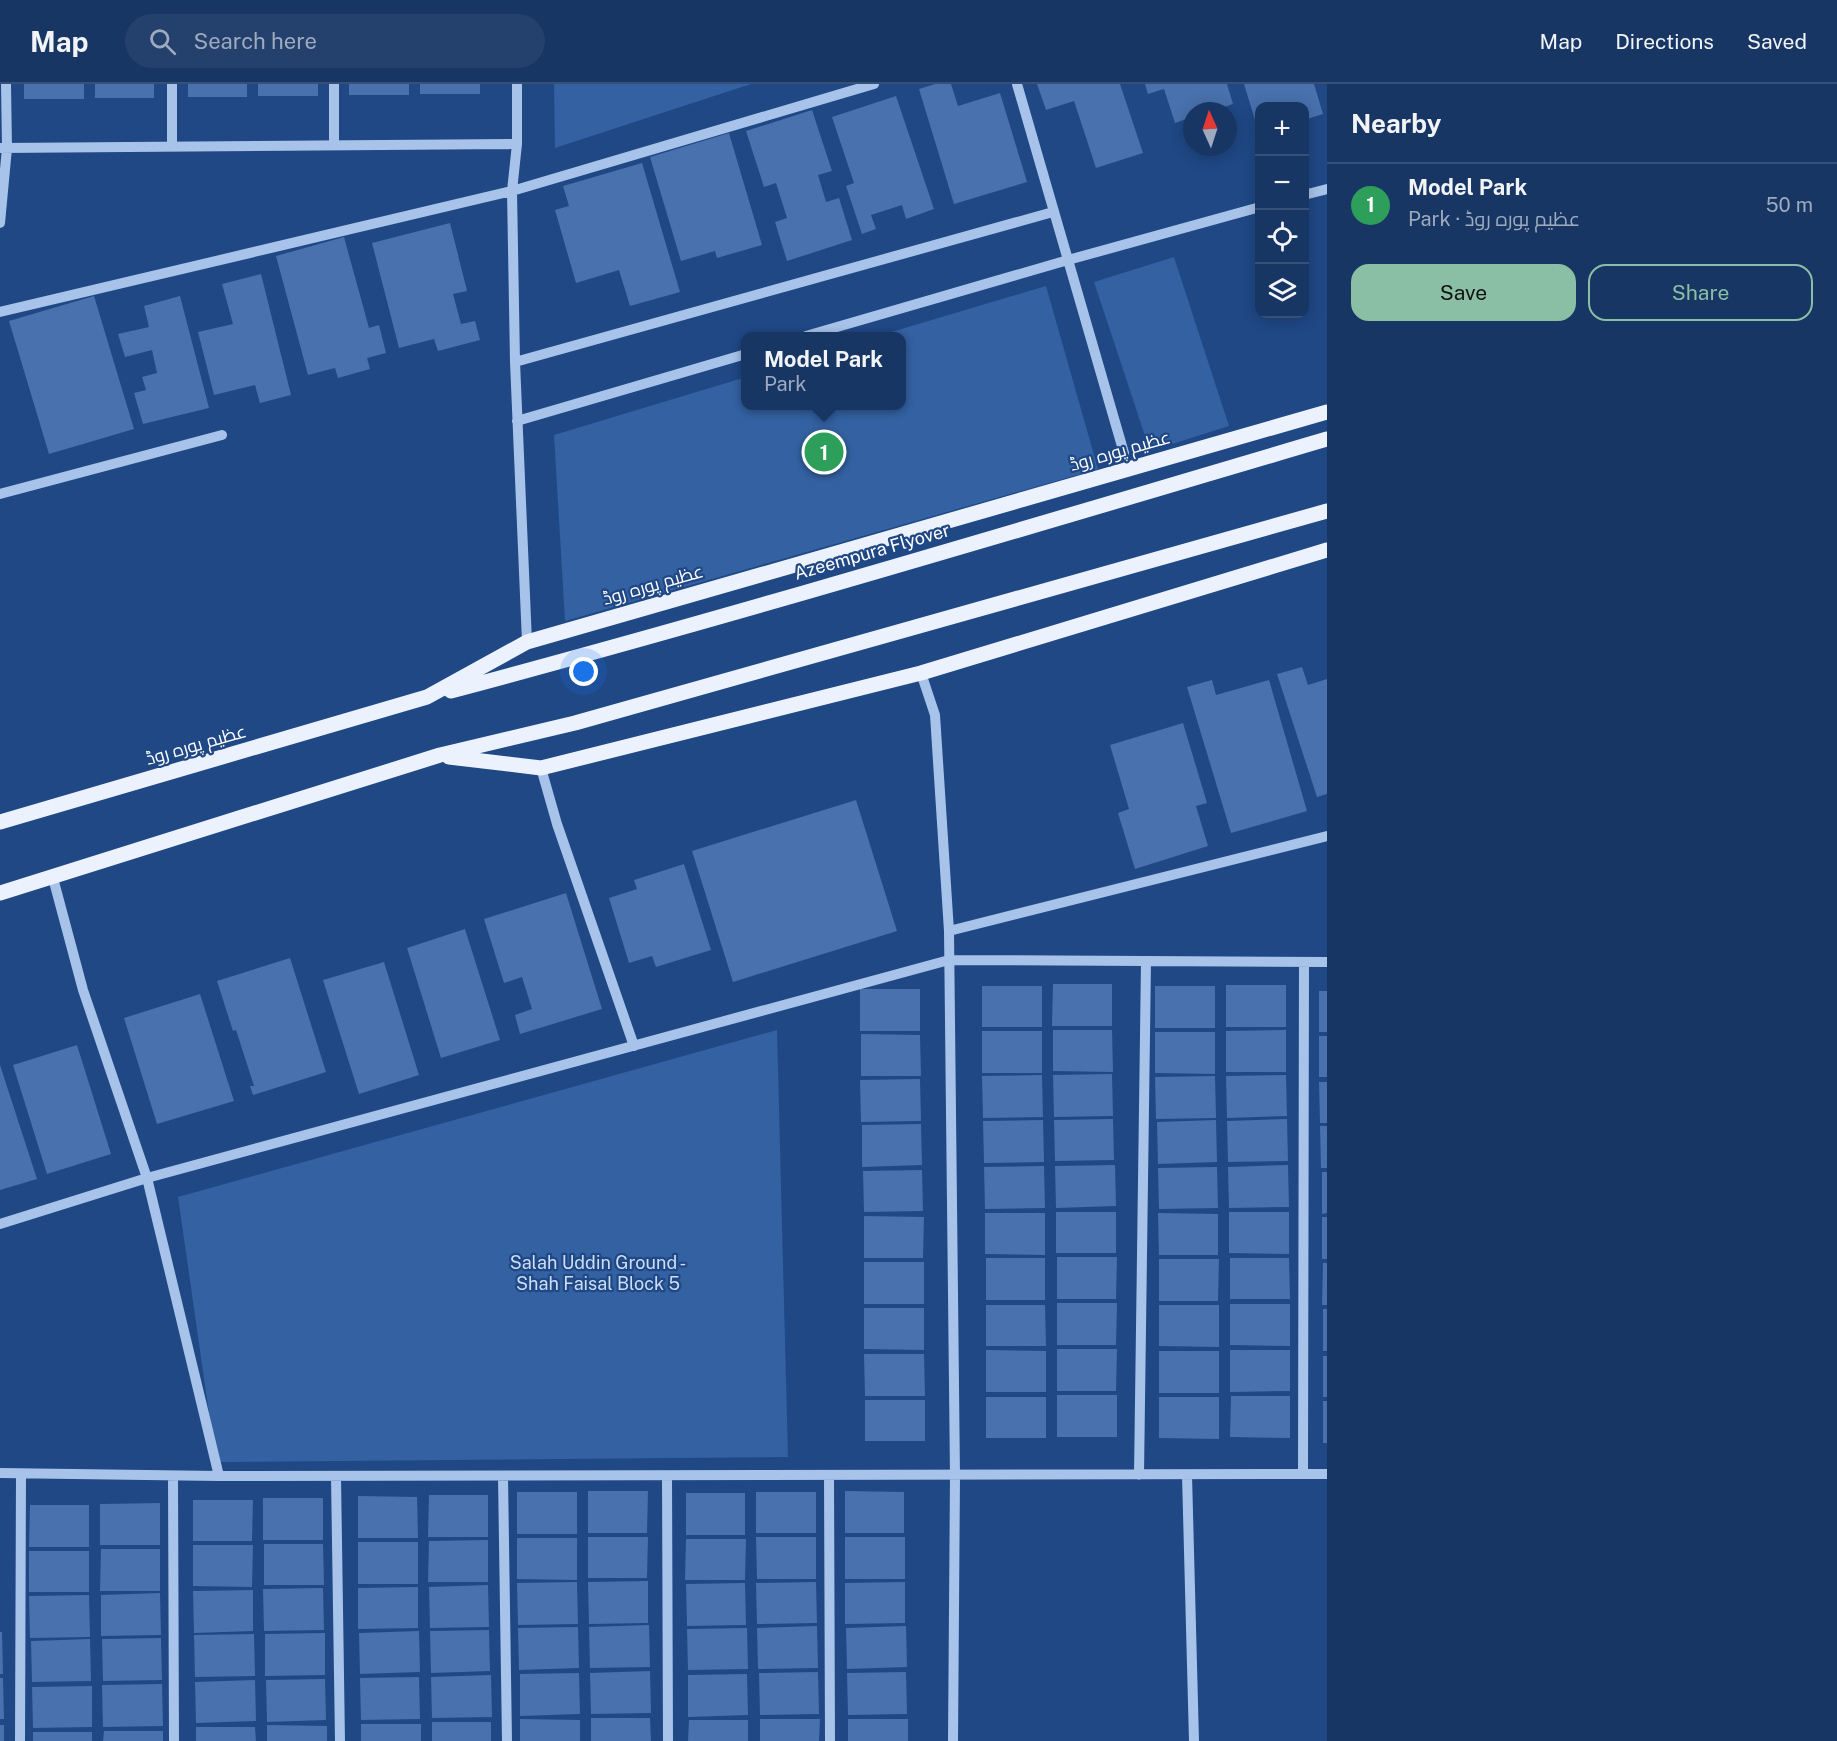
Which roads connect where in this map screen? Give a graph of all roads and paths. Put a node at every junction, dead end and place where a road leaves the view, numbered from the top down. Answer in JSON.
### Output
{"nodes":[{"id":1,"x":6,"y":84,"type":"edge"},
{"id":2,"x":172,"y":84,"type":"edge"},
{"id":3,"x":334,"y":84,"type":"edge"},
{"id":4,"x":517,"y":84,"type":"edge"},
{"id":5,"x":874,"y":84,"type":"edge"},
{"id":6,"x":1017,"y":84,"type":"edge"},
{"id":7,"x":517,"y":144,"type":"junction"},
{"id":8,"x":334,"y":146,"type":"junction"},
{"id":9,"x":172,"y":147,"type":"junction"},
{"id":10,"x":4,"y":148,"type":"edge"},
{"id":11,"x":1327,"y":189,"type":"edge"},
{"id":12,"x":512,"y":191,"type":"junction"},
{"id":13,"x":1309,"y":194,"type":"edge"},
{"id":14,"x":1255,"y":208,"type":"edge"},
{"id":15,"x":1053,"y":212,"type":"junction"},
{"id":16,"x":0,"y":223,"type":"edge"},
{"id":17,"x":1068,"y":260,"type":"junction"},
{"id":18,"x":0,"y":312,"type":"edge"},
{"id":19,"x":820,"y":332,"type":"edge"},
{"id":20,"x":741,"y":355,"type":"edge"},
{"id":21,"x":515,"y":362,"type":"junction"},
{"id":22,"x":1327,"y":412,"type":"edge"},
{"id":23,"x":517,"y":421,"type":"junction"},
{"id":24,"x":222,"y":435,"type":"dead end"},
{"id":25,"x":1327,"y":439,"type":"edge"},
{"id":26,"x":1125,"y":453,"type":"dead end"},
{"id":27,"x":0,"y":494,"type":"edge"},
{"id":28,"x":1327,"y":510,"type":"edge"},
{"id":29,"x":1327,"y":550,"type":"edge"},
{"id":30,"x":527,"y":642,"type":"junction"},
{"id":31,"x":921,"y":673,"type":"junction"},
{"id":32,"x":427,"y":697,"type":"junction"},
{"id":33,"x":440,"y":755,"type":"junction"},
{"id":34,"x":541,"y":768,"type":"junction"},
{"id":35,"x":0,"y":822,"type":"edge"},
{"id":36,"x":1327,"y":837,"type":"edge"},
{"id":37,"x":53,"y":878,"type":"junction"},
{"id":38,"x":0,"y":893,"type":"edge"},
{"id":39,"x":948,"y":931,"type":"junction"},
{"id":40,"x":949,"y":960,"type":"junction"},
{"id":41,"x":1146,"y":961,"type":"junction"},
{"id":42,"x":1304,"y":962,"type":"junction"},
{"id":43,"x":1327,"y":962,"type":"edge"},
{"id":44,"x":634,"y":1046,"type":"junction"},
{"id":45,"x":147,"y":1178,"type":"junction"},
{"id":46,"x":0,"y":1224,"type":"edge"},
{"id":47,"x":0,"y":1473,"type":"edge"},
{"id":48,"x":21,"y":1474,"type":"junction"},
{"id":49,"x":1303,"y":1474,"type":"junction"},
{"id":50,"x":1327,"y":1474,"type":"edge"},
{"id":51,"x":1139,"y":1475,"type":"junction"},
{"id":52,"x":1187,"y":1475,"type":"junction"},
{"id":53,"x":173,"y":1476,"type":"junction"},
{"id":54,"x":219,"y":1476,"type":"junction"},
{"id":55,"x":336,"y":1476,"type":"junction"},
{"id":56,"x":503,"y":1476,"type":"junction"},
{"id":57,"x":667,"y":1476,"type":"junction"},
{"id":58,"x":829,"y":1476,"type":"junction"},
{"id":59,"x":955,"y":1476,"type":"junction"},
{"id":60,"x":20,"y":1741,"type":"edge"},
{"id":61,"x":174,"y":1741,"type":"edge"},
{"id":62,"x":340,"y":1741,"type":"edge"},
{"id":63,"x":507,"y":1741,"type":"edge"},
{"id":64,"x":668,"y":1741,"type":"edge"},
{"id":65,"x":830,"y":1741,"type":"edge"},
{"id":66,"x":953,"y":1741,"type":"edge"},
{"id":67,"x":1194,"y":1741,"type":"edge"}],
"edges":[{"from":1,"to":10,"type":"street"},
{"from":2,"to":9,"type":"street"},
{"from":3,"to":8,"type":"street"},
{"from":4,"to":7,"type":"street"},
{"from":5,"to":12,"type":"street"},
{"from":6,"to":15,"type":"street"},
{"from":7,"to":8,"type":"street"},
{"from":7,"to":12,"type":"street"},
{"from":8,"to":9,"type":"street"},
{"from":9,"to":10,"type":"street"},
{"from":10,"to":16,"type":"street"},
{"from":11,"to":13,"type":"street"},
{"from":12,"to":18,"type":"street"},
{"from":12,"to":21,"type":"street"},
{"from":14,"to":17,"type":"street"},
{"from":15,"to":17,"type":"street"},
{"from":15,"to":21,"type":"street"},
{"from":17,"to":19,"type":"street"},
{"from":17,"to":26,"type":"street"},
{"from":20,"to":23,"type":"street"},
{"from":21,"to":23,"type":"street"},
{"from":22,"to":30,"type":"main road","name":"عظیم پورہ روڈ"},
{"from":23,"to":30,"type":"street"},
{"from":24,"to":27,"type":"street"},
{"from":25,"to":32,"type":"main road","name":"Azeempura Flyover"},
{"from":28,"to":33,"type":"main road"},
{"from":29,"to":31,"type":"main road"},
{"from":30,"to":32,"type":"main road","name":"عظیم پورہ روڈ"},
{"from":31,"to":34,"type":"main road"},
{"from":31,"to":39,"type":"street"},
{"from":32,"to":35,"type":"main road","name":"عظیم پورہ روڈ"},
{"from":33,"to":34,"type":"main road"},
{"from":33,"to":37,"type":"main road"},
{"from":34,"to":44,"type":"street"},
{"from":36,"to":39,"type":"street"},
{"from":37,"to":38,"type":"main road"},
{"from":37,"to":45,"type":"street"},
{"from":39,"to":40,"type":"street"},
{"from":40,"to":41,"type":"street"},
{"from":40,"to":44,"type":"street"},
{"from":40,"to":59,"type":"street"},
{"from":41,"to":42,"type":"street"},
{"from":41,"to":51,"type":"street"},
{"from":42,"to":43,"type":"street"},
{"from":42,"to":49,"type":"street"},
{"from":44,"to":45,"type":"street"},
{"from":45,"to":46,"type":"street"},
{"from":45,"to":54,"type":"street"},
{"from":47,"to":48,"type":"street"},
{"from":48,"to":53,"type":"street"},
{"from":48,"to":60,"type":"street"},
{"from":49,"to":50,"type":"street"},
{"from":49,"to":52,"type":"street"},
{"from":51,"to":52,"type":"street"},
{"from":51,"to":59,"type":"street"},
{"from":52,"to":67,"type":"street"},
{"from":53,"to":54,"type":"street"},
{"from":53,"to":61,"type":"street"},
{"from":54,"to":55,"type":"street"},
{"from":55,"to":56,"type":"street"},
{"from":55,"to":62,"type":"street"},
{"from":56,"to":57,"type":"street"},
{"from":56,"to":63,"type":"street"},
{"from":57,"to":58,"type":"street"},
{"from":57,"to":64,"type":"street"},
{"from":58,"to":59,"type":"street"},
{"from":58,"to":65,"type":"street"},
{"from":59,"to":66,"type":"street"}]}
